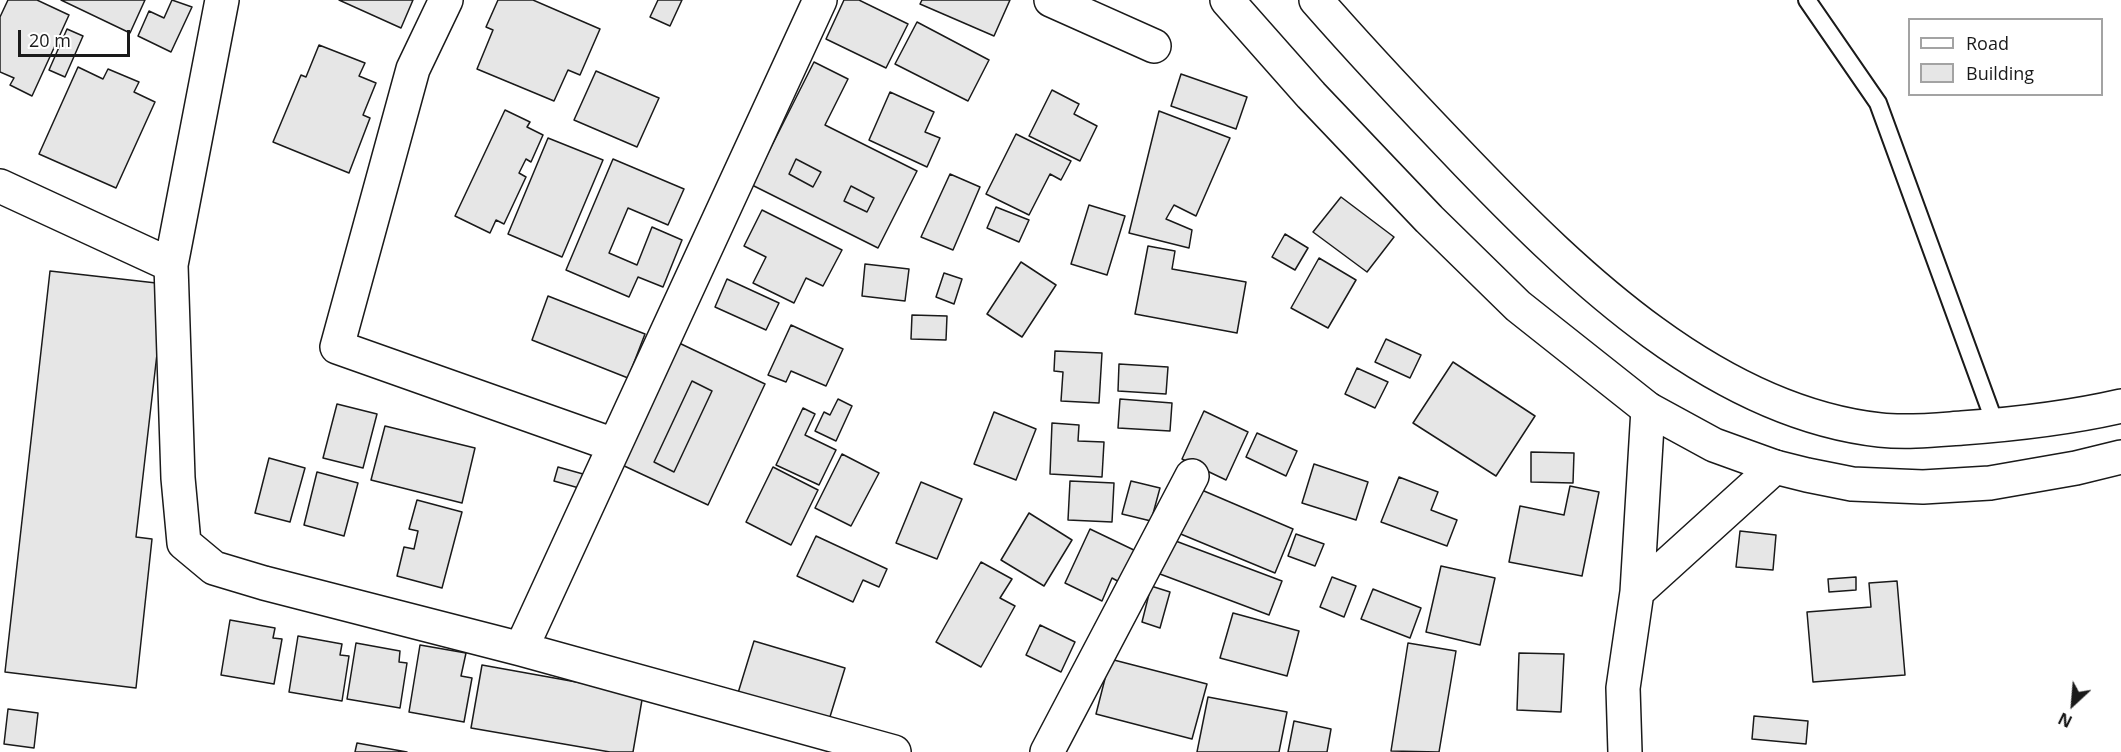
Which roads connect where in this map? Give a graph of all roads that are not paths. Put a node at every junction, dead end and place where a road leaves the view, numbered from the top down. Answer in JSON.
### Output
{"nodes":[{"id":1,"x":222,"y":0,"type":"edge"},
{"id":2,"x":446,"y":0,"type":"edge"},
{"id":3,"x":820,"y":0,"type":"edge"},
{"id":4,"x":1051,"y":0,"type":"edge"},
{"id":5,"x":1227,"y":0,"type":"edge"},
{"id":6,"x":1316,"y":0,"type":"edge"},
{"id":7,"x":1807,"y":0,"type":"edge"},
{"id":8,"x":1154,"y":46,"type":"dead end"},
{"id":9,"x":0,"y":186,"type":"edge"},
{"id":10,"x":171,"y":265,"type":"junction"},
{"id":11,"x":2121,"y":406,"type":"edge"},
{"id":12,"x":1648,"y":409,"type":"junction"},
{"id":13,"x":1996,"y":426,"type":"junction"},
{"id":14,"x":615,"y":445,"type":"junction"},
{"id":15,"x":2121,"y":458,"type":"edge"},
{"id":16,"x":1775,"y":467,"type":"junction"},
{"id":17,"x":1192,"y":476,"type":"dead end"},
{"id":18,"x":1637,"y":592,"type":"junction"},
{"id":19,"x":521,"y":649,"type":"junction"},
{"id":20,"x":894,"y":752,"type":"edge"},
{"id":21,"x":1047,"y":752,"type":"edge"},
{"id":22,"x":1625,"y":752,"type":"edge"}],
"edges":[{"from":1,"to":10,"type":"street"},
{"from":2,"to":14,"type":"street"},
{"from":3,"to":14,"type":"street"},
{"from":4,"to":8,"type":"street"},
{"from":5,"to":12,"type":"street"},
{"from":6,"to":13,"type":"street"},
{"from":7,"to":13,"type":"lane"},
{"from":9,"to":10,"type":"street"},
{"from":10,"to":19,"type":"street"},
{"from":11,"to":13,"type":"street"},
{"from":12,"to":16,"type":"street"},
{"from":12,"to":18,"type":"street"},
{"from":14,"to":19,"type":"street"},
{"from":15,"to":16,"type":"street"},
{"from":16,"to":18,"type":"street"},
{"from":17,"to":21,"type":"street"},
{"from":18,"to":22,"type":"street"},
{"from":19,"to":20,"type":"street"}]}
